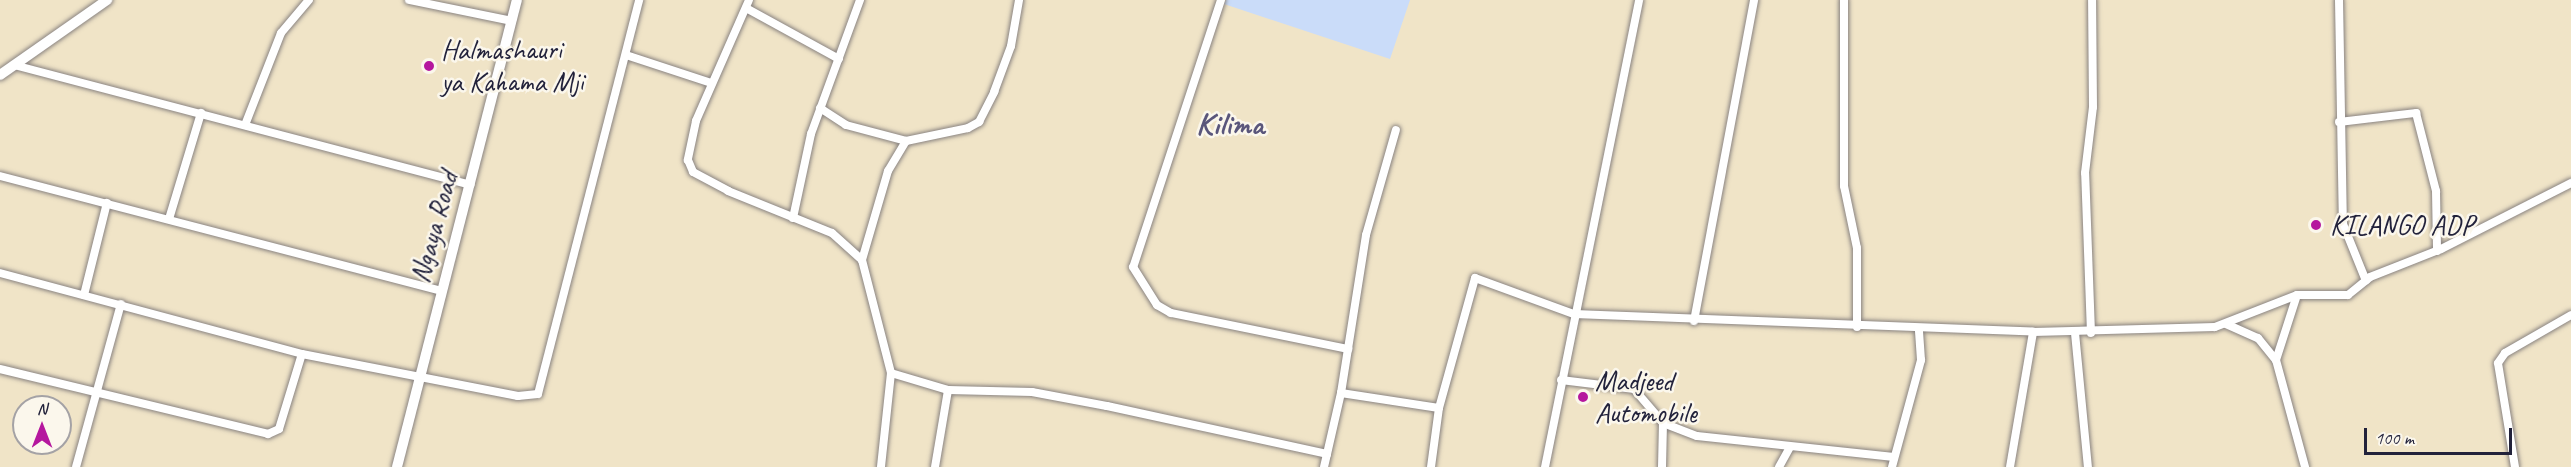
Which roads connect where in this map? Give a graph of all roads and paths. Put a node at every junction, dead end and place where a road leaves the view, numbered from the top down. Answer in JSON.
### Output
{"nodes":[{"id":1,"x":107,"y":0,"type":"edge"},
{"id":2,"x":309,"y":0,"type":"edge"},
{"id":3,"x":410,"y":0,"type":"edge"},
{"id":4,"x":517,"y":0,"type":"edge"},
{"id":5,"x":639,"y":0,"type":"edge"},
{"id":6,"x":860,"y":0,"type":"edge"},
{"id":7,"x":1019,"y":0,"type":"edge"},
{"id":8,"x":1221,"y":0,"type":"edge"},
{"id":9,"x":1639,"y":0,"type":"edge"},
{"id":10,"x":1752,"y":0,"type":"edge"},
{"id":11,"x":1844,"y":0,"type":"edge"},
{"id":12,"x":2092,"y":0,"type":"edge"},
{"id":13,"x":2339,"y":0,"type":"edge"},
{"id":14,"x":748,"y":4,"type":"edge"},
{"id":15,"x":512,"y":21,"type":"junction"},
{"id":16,"x":626,"y":55,"type":"junction"},
{"id":17,"x":838,"y":58,"type":"junction"},
{"id":18,"x":14,"y":65,"type":"junction"},
{"id":19,"x":0,"y":75,"type":"edge"},
{"id":20,"x":711,"y":83,"type":"junction"},
{"id":21,"x":820,"y":108,"type":"junction"},
{"id":22,"x":201,"y":113,"type":"junction"},
{"id":23,"x":2340,"y":122,"type":"junction"},
{"id":24,"x":245,"y":125,"type":"junction"},
{"id":25,"x":1396,"y":130,"type":"dead end"},
{"id":26,"x":906,"y":141,"type":"junction"},
{"id":27,"x":0,"y":176,"type":"edge"},
{"id":28,"x":470,"y":185,"type":"junction"},
{"id":29,"x":2570,"y":186,"type":"edge"},
{"id":30,"x":107,"y":203,"type":"junction"},
{"id":31,"x":793,"y":218,"type":"junction"},
{"id":32,"x":170,"y":219,"type":"junction"},
{"id":33,"x":2437,"y":251,"type":"junction"},
{"id":34,"x":862,"y":260,"type":"junction"},
{"id":35,"x":0,"y":273,"type":"edge"},
{"id":36,"x":2366,"y":281,"type":"junction"},
{"id":37,"x":442,"y":291,"type":"junction"},
{"id":38,"x":84,"y":295,"type":"junction"},
{"id":39,"x":2297,"y":295,"type":"junction"},
{"id":40,"x":121,"y":304,"type":"junction"},
{"id":41,"x":1574,"y":314,"type":"junction"},
{"id":42,"x":2571,"y":315,"type":"edge"},
{"id":43,"x":1694,"y":321,"type":"junction"},
{"id":44,"x":2226,"y":324,"type":"junction"},
{"id":45,"x":1857,"y":327,"type":"junction"},
{"id":46,"x":1919,"y":329,"type":"junction"},
{"id":47,"x":2033,"y":333,"type":"junction"},
{"id":48,"x":2075,"y":333,"type":"junction"},
{"id":49,"x":2091,"y":333,"type":"junction"},
{"id":50,"x":1348,"y":348,"type":"junction"},
{"id":51,"x":302,"y":354,"type":"junction"},
{"id":52,"x":2276,"y":360,"type":"junction"},
{"id":53,"x":0,"y":369,"type":"edge"},
{"id":54,"x":891,"y":373,"type":"junction"},
{"id":55,"x":419,"y":379,"type":"junction"},
{"id":56,"x":1561,"y":380,"type":"junction"},
{"id":57,"x":948,"y":390,"type":"junction"},
{"id":58,"x":1341,"y":393,"type":"junction"},
{"id":59,"x":97,"y":394,"type":"junction"},
{"id":60,"x":1439,"y":408,"type":"junction"},
{"id":61,"x":1664,"y":423,"type":"junction"},
{"id":62,"x":1790,"y":447,"type":"junction"},
{"id":63,"x":1327,"y":454,"type":"junction"},
{"id":64,"x":1894,"y":457,"type":"junction"},
{"id":65,"x":76,"y":467,"type":"edge"},
{"id":66,"x":397,"y":467,"type":"edge"},
{"id":67,"x":881,"y":467,"type":"edge"},
{"id":68,"x":935,"y":467,"type":"edge"},
{"id":69,"x":1324,"y":467,"type":"edge"},
{"id":70,"x":1431,"y":467,"type":"edge"},
{"id":71,"x":1545,"y":467,"type":"edge"},
{"id":72,"x":1662,"y":467,"type":"edge"},
{"id":73,"x":1779,"y":467,"type":"edge"},
{"id":74,"x":1892,"y":467,"type":"edge"},
{"id":75,"x":2010,"y":467,"type":"edge"},
{"id":76,"x":2088,"y":467,"type":"edge"},
{"id":77,"x":2305,"y":467,"type":"edge"},
{"id":78,"x":2515,"y":467,"type":"edge"}],
"edges":[{"from":1,"to":18,"type":"street"},
{"from":2,"to":24,"type":"street"},
{"from":3,"to":15,"type":"street"},
{"from":4,"to":15,"type":"street","name":"Ngaya Road"},
{"from":5,"to":16,"type":"street"},
{"from":6,"to":17,"type":"street"},
{"from":7,"to":26,"type":"street"},
{"from":8,"to":50,"type":"street"},
{"from":9,"to":41,"type":"street"},
{"from":10,"to":43,"type":"street"},
{"from":11,"to":45,"type":"street"},
{"from":12,"to":49,"type":"street"},
{"from":13,"to":23,"type":"street"},
{"from":14,"to":17,"type":"street"},
{"from":14,"to":20,"type":"street"},
{"from":15,"to":28,"type":"street","name":"Ngaya Road"},
{"from":16,"to":20,"type":"street"},
{"from":16,"to":55,"type":"street"},
{"from":17,"to":21,"type":"street"},
{"from":18,"to":19,"type":"street"},
{"from":18,"to":22,"type":"street"},
{"from":20,"to":31,"type":"street"},
{"from":21,"to":26,"type":"street"},
{"from":21,"to":31,"type":"street"},
{"from":22,"to":24,"type":"street"},
{"from":22,"to":32,"type":"street"},
{"from":23,"to":33,"type":"street"},
{"from":23,"to":36,"type":"street"},
{"from":24,"to":28,"type":"street"},
{"from":25,"to":50,"type":"street"},
{"from":26,"to":34,"type":"street"},
{"from":27,"to":30,"type":"street"},
{"from":28,"to":37,"type":"street","name":"Ngaya Road"},
{"from":29,"to":33,"type":"street"},
{"from":30,"to":32,"type":"street"},
{"from":30,"to":38,"type":"street"},
{"from":31,"to":34,"type":"street"},
{"from":32,"to":37,"type":"street"},
{"from":33,"to":36,"type":"street"},
{"from":34,"to":54,"type":"street"},
{"from":35,"to":38,"type":"street"},
{"from":36,"to":39,"type":"street"},
{"from":37,"to":55,"type":"street","name":"Ngaya Road"},
{"from":38,"to":40,"type":"street"},
{"from":39,"to":44,"type":"street"},
{"from":39,"to":52,"type":"street"},
{"from":40,"to":51,"type":"street"},
{"from":40,"to":59,"type":"street"},
{"from":41,"to":43,"type":"street"},
{"from":41,"to":56,"type":"street"},
{"from":41,"to":60,"type":"street"},
{"from":42,"to":78,"type":"street"},
{"from":43,"to":45,"type":"street"},
{"from":44,"to":49,"type":"street"},
{"from":44,"to":52,"type":"street"},
{"from":45,"to":46,"type":"street"},
{"from":46,"to":47,"type":"street"},
{"from":46,"to":64,"type":"street"},
{"from":47,"to":48,"type":"street"},
{"from":47,"to":75,"type":"street"},
{"from":48,"to":49,"type":"street"},
{"from":48,"to":76,"type":"street"},
{"from":50,"to":58,"type":"street"},
{"from":51,"to":55,"type":"street"},
{"from":51,"to":59,"type":"street"},
{"from":52,"to":77,"type":"street"},
{"from":53,"to":59,"type":"street"},
{"from":54,"to":57,"type":"street"},
{"from":54,"to":67,"type":"street"},
{"from":55,"to":66,"type":"street","name":"Ngaya Road"},
{"from":56,"to":61,"type":"street"},
{"from":56,"to":71,"type":"street"},
{"from":57,"to":63,"type":"street"},
{"from":57,"to":68,"type":"street"},
{"from":58,"to":60,"type":"street"},
{"from":58,"to":63,"type":"street"},
{"from":59,"to":65,"type":"street"},
{"from":60,"to":70,"type":"street"},
{"from":61,"to":62,"type":"street"},
{"from":61,"to":72,"type":"street"},
{"from":62,"to":64,"type":"street"},
{"from":62,"to":73,"type":"street"},
{"from":63,"to":69,"type":"street"},
{"from":64,"to":74,"type":"street"}]}
